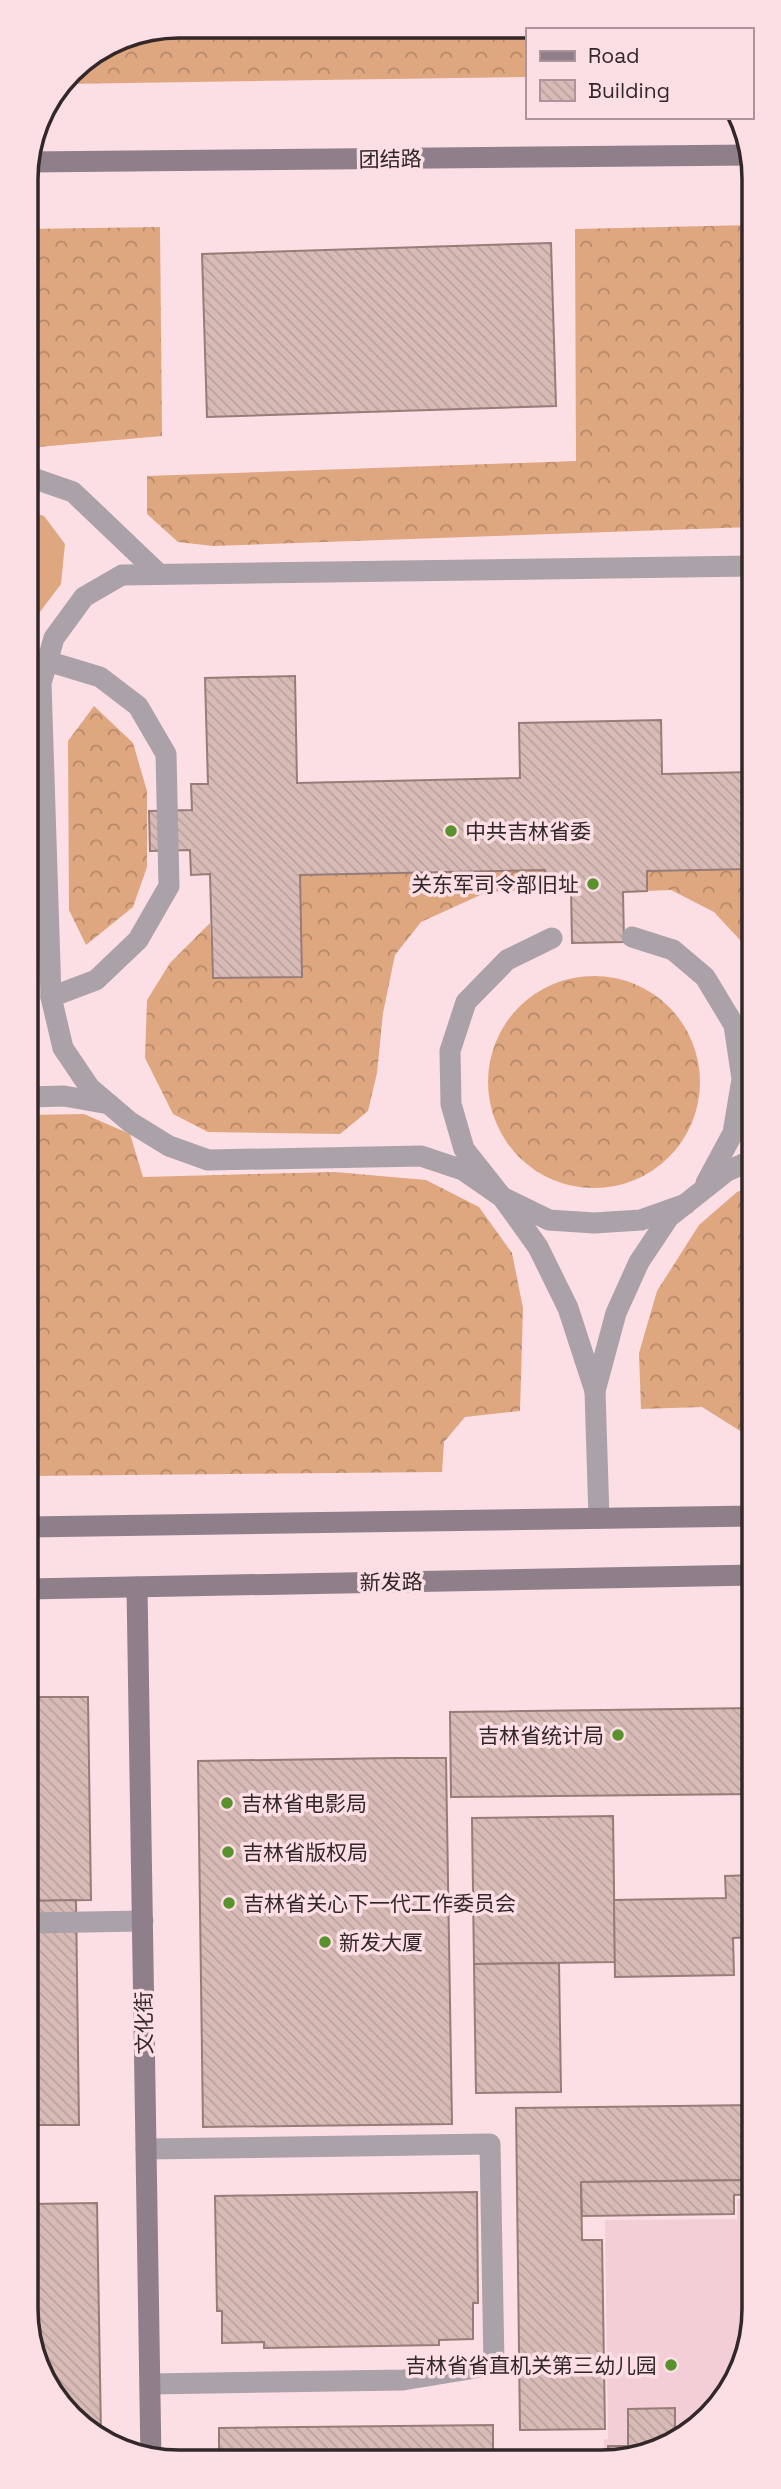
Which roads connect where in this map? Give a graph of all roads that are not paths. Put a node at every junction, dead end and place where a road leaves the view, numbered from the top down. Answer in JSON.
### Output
{"nodes":[{"id":1,"x":740,"y":155,"type":"edge"},
{"id":2,"x":40,"y":162,"type":"edge"},
{"id":3,"x":39,"y":480,"type":"edge"},
{"id":4,"x":742,"y":566,"type":"edge"},
{"id":5,"x":159,"y":574,"type":"junction"},
{"id":6,"x":47,"y":661,"type":"junction"},
{"id":7,"x":632,"y":937,"type":"dead end"},
{"id":8,"x":552,"y":938,"type":"dead end"},
{"id":9,"x":51,"y":996,"type":"junction"},
{"id":10,"x":39,"y":1097,"type":"edge"},
{"id":11,"x":109,"y":1104,"type":"junction"},
{"id":12,"x":742,"y":1165,"type":"edge"},
{"id":13,"x":502,"y":1197,"type":"junction"},
{"id":14,"x":694,"y":1198,"type":"junction"},
{"id":15,"x":595,"y":1391,"type":"junction"},
{"id":16,"x":742,"y":1516,"type":"edge"},
{"id":17,"x":599,"y":1518,"type":"junction"},
{"id":18,"x":38,"y":1527,"type":"edge"},
{"id":19,"x":742,"y":1575,"type":"edge"},
{"id":20,"x":137,"y":1587,"type":"junction"},
{"id":21,"x":38,"y":1589,"type":"edge"},
{"id":22,"x":143,"y":1921,"type":"junction"},
{"id":23,"x":38,"y":1923,"type":"edge"},
{"id":24,"x":146,"y":2149,"type":"junction"},
{"id":25,"x":150,"y":2384,"type":"junction"},
{"id":26,"x":151,"y":2448,"type":"edge"}],
"edges":[{"from":1,"to":2,"type":"street","name":"团结路"},
{"from":3,"to":5,"type":"lane"},
{"from":4,"to":5,"type":"lane"},
{"from":5,"to":6,"type":"lane"},
{"from":6,"to":9,"type":"lane"},
{"from":6,"to":9,"type":"lane"},
{"from":7,"to":14,"type":"lane"},
{"from":8,"to":13,"type":"lane"},
{"from":9,"to":11,"type":"lane"},
{"from":10,"to":11,"type":"lane"},
{"from":11,"to":13,"type":"lane"},
{"from":12,"to":14,"type":"lane"},
{"from":13,"to":14,"type":"lane"},
{"from":13,"to":15,"type":"lane"},
{"from":14,"to":15,"type":"lane"},
{"from":15,"to":17,"type":"lane"},
{"from":16,"to":17,"type":"street"},
{"from":17,"to":18,"type":"street"},
{"from":19,"to":20,"type":"street","name":"新发路"},
{"from":20,"to":21,"type":"street","name":"新发路"},
{"from":20,"to":22,"type":"street","name":"文化街"},
{"from":22,"to":23,"type":"lane"},
{"from":22,"to":24,"type":"street","name":"文化街"},
{"from":24,"to":25,"type":"street","name":"文化街"},
{"from":24,"to":25,"type":"lane"},
{"from":25,"to":26,"type":"street","name":"文化街"}]}
